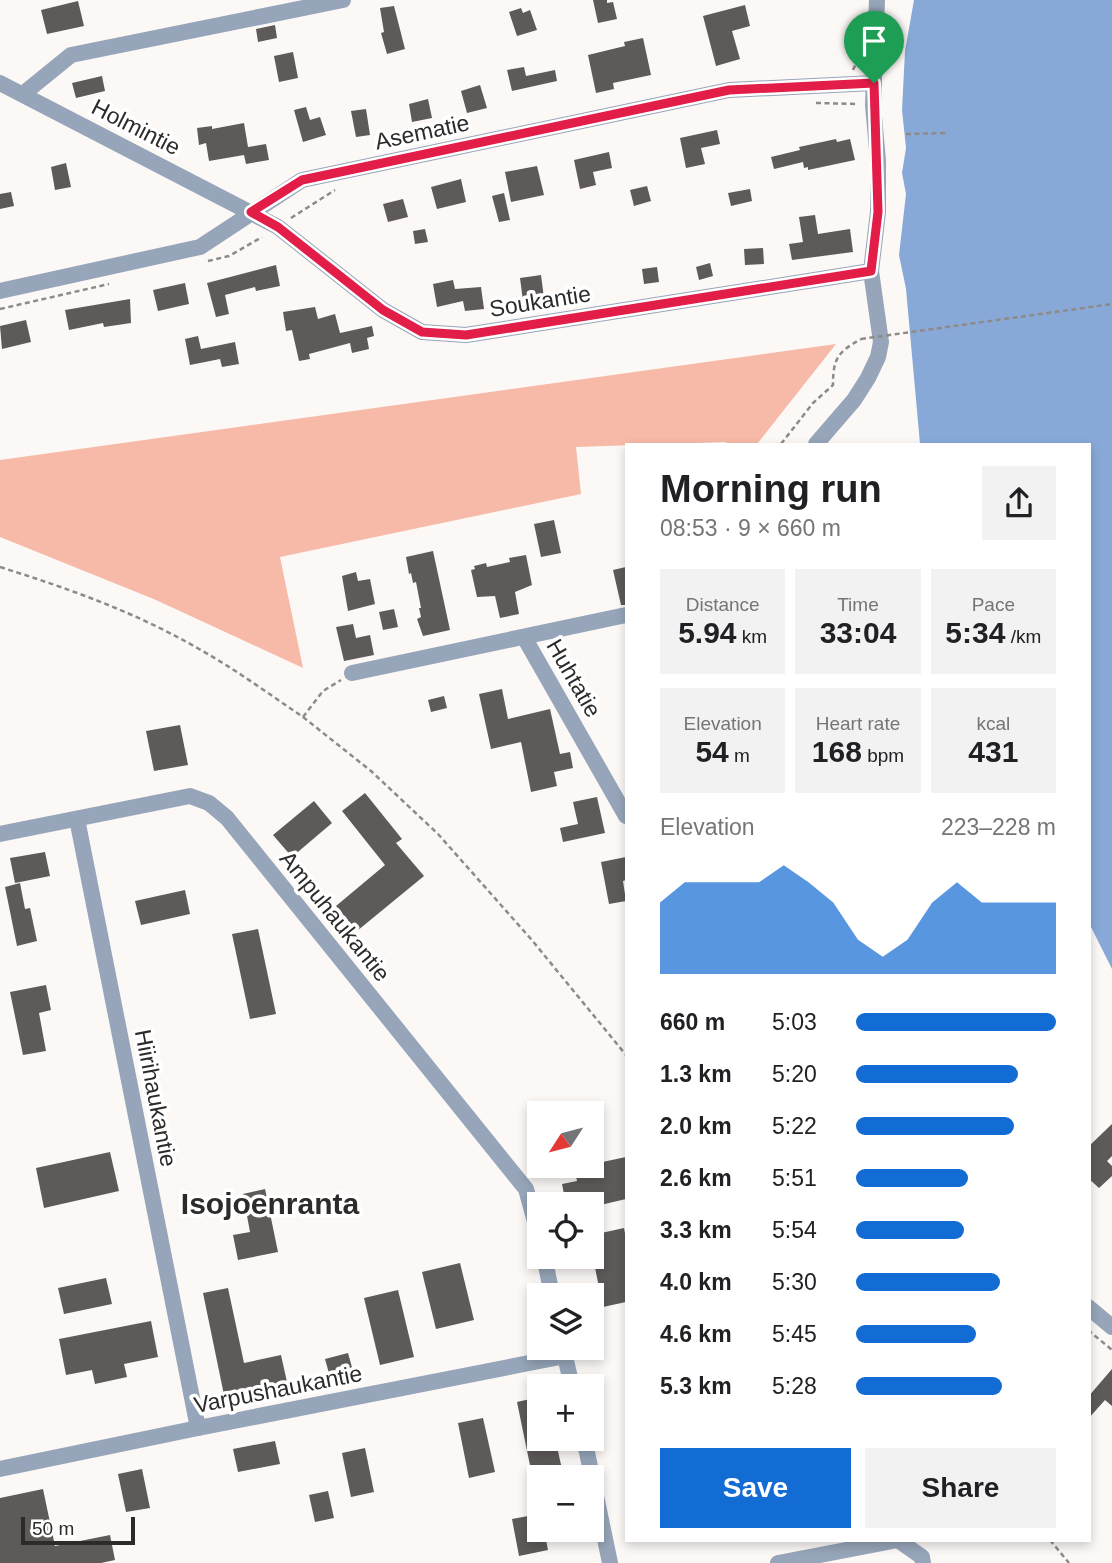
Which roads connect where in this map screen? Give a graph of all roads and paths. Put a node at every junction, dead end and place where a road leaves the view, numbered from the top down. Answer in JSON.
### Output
{"nodes":[{"id":1,"x":343,"y":0,"type":"edge"},
{"id":2,"x":877,"y":0,"type":"edge"},
{"id":3,"x":861,"y":51,"type":"dead end"},
{"id":4,"x":0,"y":83,"type":"edge"},
{"id":5,"x":874,"y":83,"type":"junction"},
{"id":6,"x":848,"y":85,"type":"junction"},
{"id":7,"x":23,"y":94,"type":"junction"},
{"id":8,"x":808,"y":103,"type":"dead end"},
{"id":9,"x":846,"y":103,"type":"junction"},
{"id":10,"x":873,"y":105,"type":"junction"},
{"id":11,"x":947,"y":133,"type":"dead end"},
{"id":12,"x":906,"y":134,"type":"dead end"},
{"id":13,"x":334,"y":190,"type":"dead end"},
{"id":14,"x":251,"y":212,"type":"junction"},
{"id":15,"x":278,"y":227,"type":"junction"},
{"id":16,"x":202,"y":262,"type":"dead end"},
{"id":17,"x":871,"y":271,"type":"junction"},
{"id":18,"x":110,"y":284,"type":"dead end"},
{"id":19,"x":0,"y":291,"type":"edge"},
{"id":20,"x":1112,"y":304,"type":"edge"},
{"id":21,"x":0,"y":309,"type":"edge"},
{"id":22,"x":782,"y":443,"type":"edge"},
{"id":23,"x":817,"y":443,"type":"edge"},
{"id":24,"x":0,"y":567,"type":"edge"},
{"id":25,"x":625,"y":615,"type":"edge"},
{"id":26,"x":524,"y":637,"type":"junction"},
{"id":27,"x":352,"y":673,"type":"joint"},
{"id":28,"x":303,"y":717,"type":"junction"},
{"id":29,"x":625,"y":814,"type":"edge"},
{"id":30,"x":77,"y":819,"type":"junction"},
{"id":31,"x":0,"y":834,"type":"edge"},
{"id":32,"x":625,"y":1054,"type":"edge"},
{"id":33,"x":527,"y":1193,"type":"edge"},
{"id":34,"x":1091,"y":1310,"type":"edge"},
{"id":35,"x":1112,"y":1328,"type":"edge"},
{"id":36,"x":1091,"y":1332,"type":"edge"},
{"id":37,"x":1112,"y":1350,"type":"edge"},
{"id":38,"x":527,"y":1360,"type":"edge"},
{"id":39,"x":198,"y":1427,"type":"junction"},
{"id":40,"x":587,"y":1451,"type":"edge"},
{"id":41,"x":0,"y":1469,"type":"edge"},
{"id":42,"x":888,"y":1542,"type":"edge"},
{"id":43,"x":901,"y":1542,"type":"edge"},
{"id":44,"x":1052,"y":1542,"type":"edge"},
{"id":45,"x":610,"y":1563,"type":"edge"},
{"id":46,"x":778,"y":1563,"type":"edge"},
{"id":47,"x":923,"y":1563,"type":"edge"},
{"id":48,"x":1069,"y":1563,"type":"edge"}],
"edges":[{"from":1,"to":7,"type":"street"},
{"from":2,"to":5,"type":"street"},
{"from":3,"to":6,"type":"path"},
{"from":4,"to":7,"type":"street","name":"Holmintie"},
{"from":5,"to":6,"type":"street","name":"Asematie"},
{"from":5,"to":10,"type":"street"},
{"from":6,"to":9,"type":"path"},
{"from":6,"to":14,"type":"street","name":"Asematie"},
{"from":7,"to":14,"type":"street","name":"Holmintie"},
{"from":8,"to":9,"type":"path"},
{"from":9,"to":10,"type":"path"},
{"from":10,"to":17,"type":"street"},
{"from":11,"to":12,"type":"path"},
{"from":13,"to":15,"type":"path"},
{"from":14,"to":15,"type":"street","name":"Soukantie"},
{"from":14,"to":19,"type":"street","name":"Asematie"},
{"from":15,"to":16,"type":"path"},
{"from":15,"to":17,"type":"street","name":"Soukantie"},
{"from":17,"to":23,"type":"street"},
{"from":18,"to":21,"type":"path"},
{"from":20,"to":22,"type":"path","bridge":true},
{"from":24,"to":28,"type":"path"},
{"from":25,"to":26,"type":"street","name":"Huhtatie"},
{"from":26,"to":27,"type":"street","name":"Huhtatie"},
{"from":26,"to":29,"type":"street","name":"Huhtatie"},
{"from":27,"to":28,"type":"path"},
{"from":28,"to":32,"type":"path"},
{"from":30,"to":31,"type":"street","name":"Ampuhaukantie"},
{"from":30,"to":33,"type":"street","name":"Ampuhaukantie"},
{"from":30,"to":39,"type":"street","name":"Hiirihaukantie"},
{"from":34,"to":35,"type":"street"},
{"from":36,"to":37,"type":"path"},
{"from":38,"to":39,"type":"street","name":"Varpushaukantie"},
{"from":39,"to":41,"type":"street","name":"Varpushaukantie"},
{"from":40,"to":45,"type":"street"},
{"from":42,"to":46,"type":"street"},
{"from":43,"to":47,"type":"street"},
{"from":44,"to":48,"type":"path"}]}
